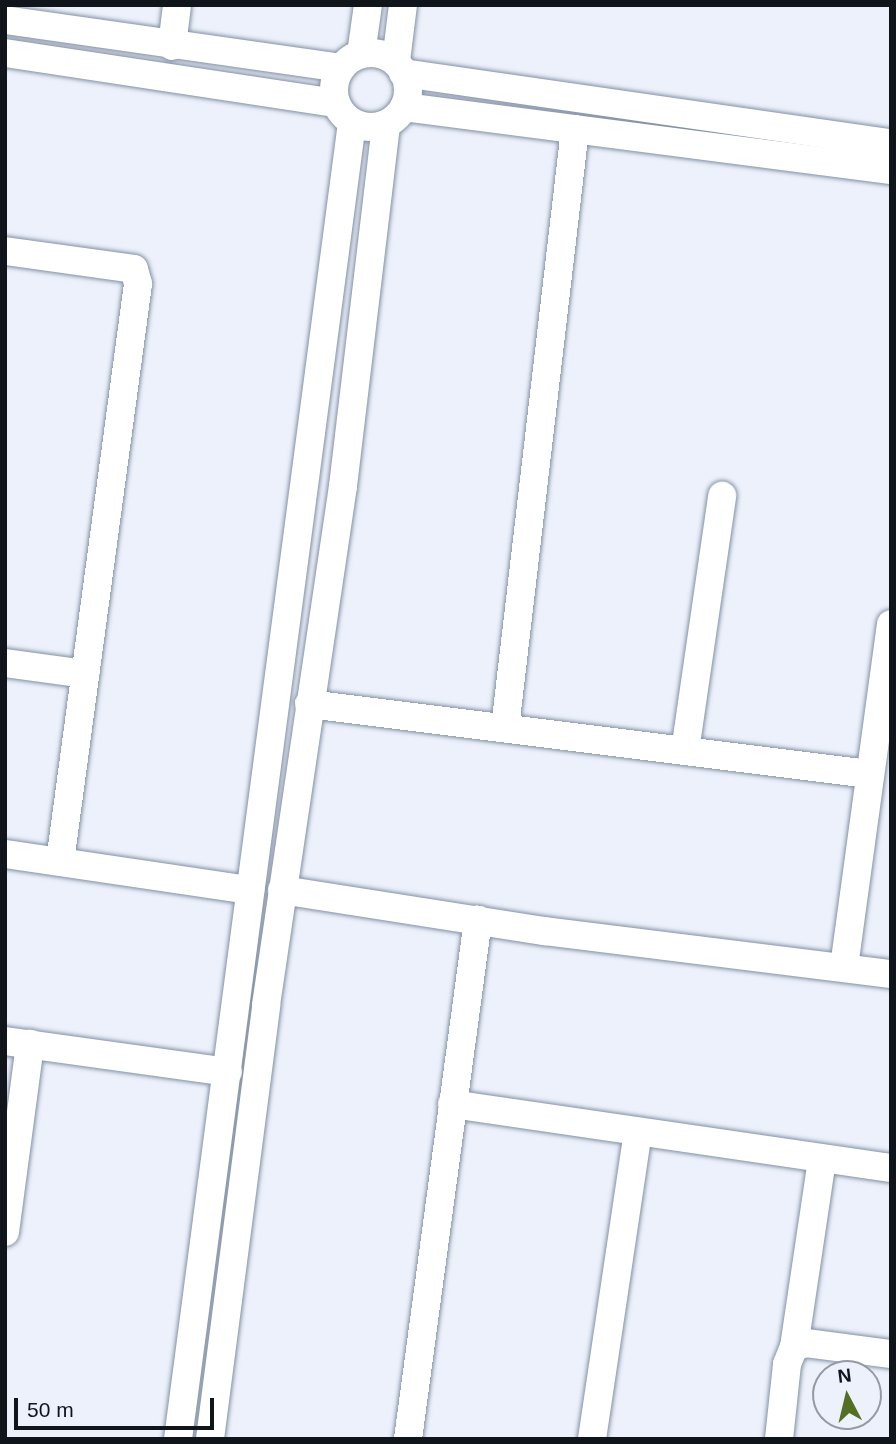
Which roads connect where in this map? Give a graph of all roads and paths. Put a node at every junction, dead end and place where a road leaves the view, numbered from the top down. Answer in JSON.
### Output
{"nodes":[{"id":1,"x":177,"y":5,"type":"edge"},
{"id":2,"x":368,"y":5,"type":"edge"},
{"id":3,"x":403,"y":5,"type":"edge"},
{"id":4,"x":5,"y":20,"type":"edge"},
{"id":5,"x":172,"y":46,"type":"junction"},
{"id":6,"x":5,"y":53,"type":"edge"},
{"id":7,"x":351,"y":61,"type":"junction"},
{"id":8,"x":399,"y":67,"type":"junction"},
{"id":9,"x":344,"y":113,"type":"junction"},
{"id":10,"x":395,"y":116,"type":"junction"},
{"id":11,"x":575,"y":130,"type":"junction"},
{"id":12,"x":891,"y":143,"type":"edge"},
{"id":13,"x":891,"y":170,"type":"edge"},
{"id":14,"x":5,"y":251,"type":"edge"},
{"id":15,"x":722,"y":496,"type":"dead end"},
{"id":16,"x":891,"y":624,"type":"edge"},
{"id":17,"x":5,"y":663,"type":"edge"},
{"id":18,"x":85,"y":674,"type":"junction"},
{"id":19,"x":309,"y":704,"type":"junction"},
{"id":20,"x":505,"y":728,"type":"junction"},
{"id":21,"x":685,"y":751,"type":"junction"},
{"id":22,"x":869,"y":774,"type":"junction"},
{"id":23,"x":5,"y":854,"type":"edge"},
{"id":24,"x":60,"y":862,"type":"junction"},
{"id":25,"x":250,"y":890,"type":"junction"},
{"id":26,"x":282,"y":890,"type":"junction"},
{"id":27,"x":478,"y":920,"type":"junction"},
{"id":28,"x":844,"y":967,"type":"junction"},
{"id":29,"x":891,"y":974,"type":"edge"},
{"id":30,"x":18,"y":1043,"type":"edge"},
{"id":31,"x":228,"y":1072,"type":"junction"},
{"id":32,"x":453,"y":1104,"type":"junction"},
{"id":33,"x":638,"y":1133,"type":"junction"},
{"id":34,"x":822,"y":1159,"type":"junction"},
{"id":35,"x":891,"y":1168,"type":"edge"},
{"id":36,"x":5,"y":1231,"type":"edge"},
{"id":37,"x":793,"y":1347,"type":"junction"},
{"id":38,"x":891,"y":1354,"type":"edge"},
{"id":39,"x":178,"y":1439,"type":"edge"},
{"id":40,"x":210,"y":1439,"type":"edge"},
{"id":41,"x":408,"y":1439,"type":"edge"},
{"id":42,"x":592,"y":1439,"type":"edge"},
{"id":43,"x":779,"y":1439,"type":"edge"}],
"edges":[{"from":1,"to":5,"type":"street"},
{"from":2,"to":7,"type":"street"},
{"from":3,"to":8,"type":"street"},
{"from":4,"to":5,"type":"street"},
{"from":5,"to":7,"type":"street"},
{"from":6,"to":9,"type":"street"},
{"from":7,"to":8,"type":"street"},
{"from":7,"to":9,"type":"street"},
{"from":8,"to":10,"type":"street"},
{"from":8,"to":12,"type":"street"},
{"from":9,"to":10,"type":"street"},
{"from":9,"to":25,"type":"street"},
{"from":10,"to":11,"type":"street"},
{"from":10,"to":19,"type":"street"},
{"from":11,"to":13,"type":"street"},
{"from":11,"to":20,"type":"street"},
{"from":14,"to":18,"type":"street"},
{"from":15,"to":21,"type":"street"},
{"from":16,"to":22,"type":"street"},
{"from":17,"to":18,"type":"street"},
{"from":18,"to":24,"type":"street"},
{"from":19,"to":20,"type":"street"},
{"from":19,"to":26,"type":"street"},
{"from":20,"to":21,"type":"street"},
{"from":21,"to":22,"type":"street"},
{"from":22,"to":28,"type":"street"},
{"from":23,"to":24,"type":"street"},
{"from":24,"to":25,"type":"street"},
{"from":25,"to":31,"type":"street"},
{"from":26,"to":27,"type":"street"},
{"from":26,"to":40,"type":"street"},
{"from":27,"to":28,"type":"street"},
{"from":27,"to":32,"type":"street"},
{"from":28,"to":29,"type":"street"},
{"from":30,"to":31,"type":"street"},
{"from":30,"to":36,"type":"street"},
{"from":31,"to":39,"type":"street"},
{"from":32,"to":33,"type":"street"},
{"from":32,"to":41,"type":"street"},
{"from":33,"to":34,"type":"street"},
{"from":33,"to":42,"type":"street"},
{"from":34,"to":35,"type":"street"},
{"from":34,"to":37,"type":"street"},
{"from":37,"to":38,"type":"street"},
{"from":37,"to":43,"type":"street"}]}
